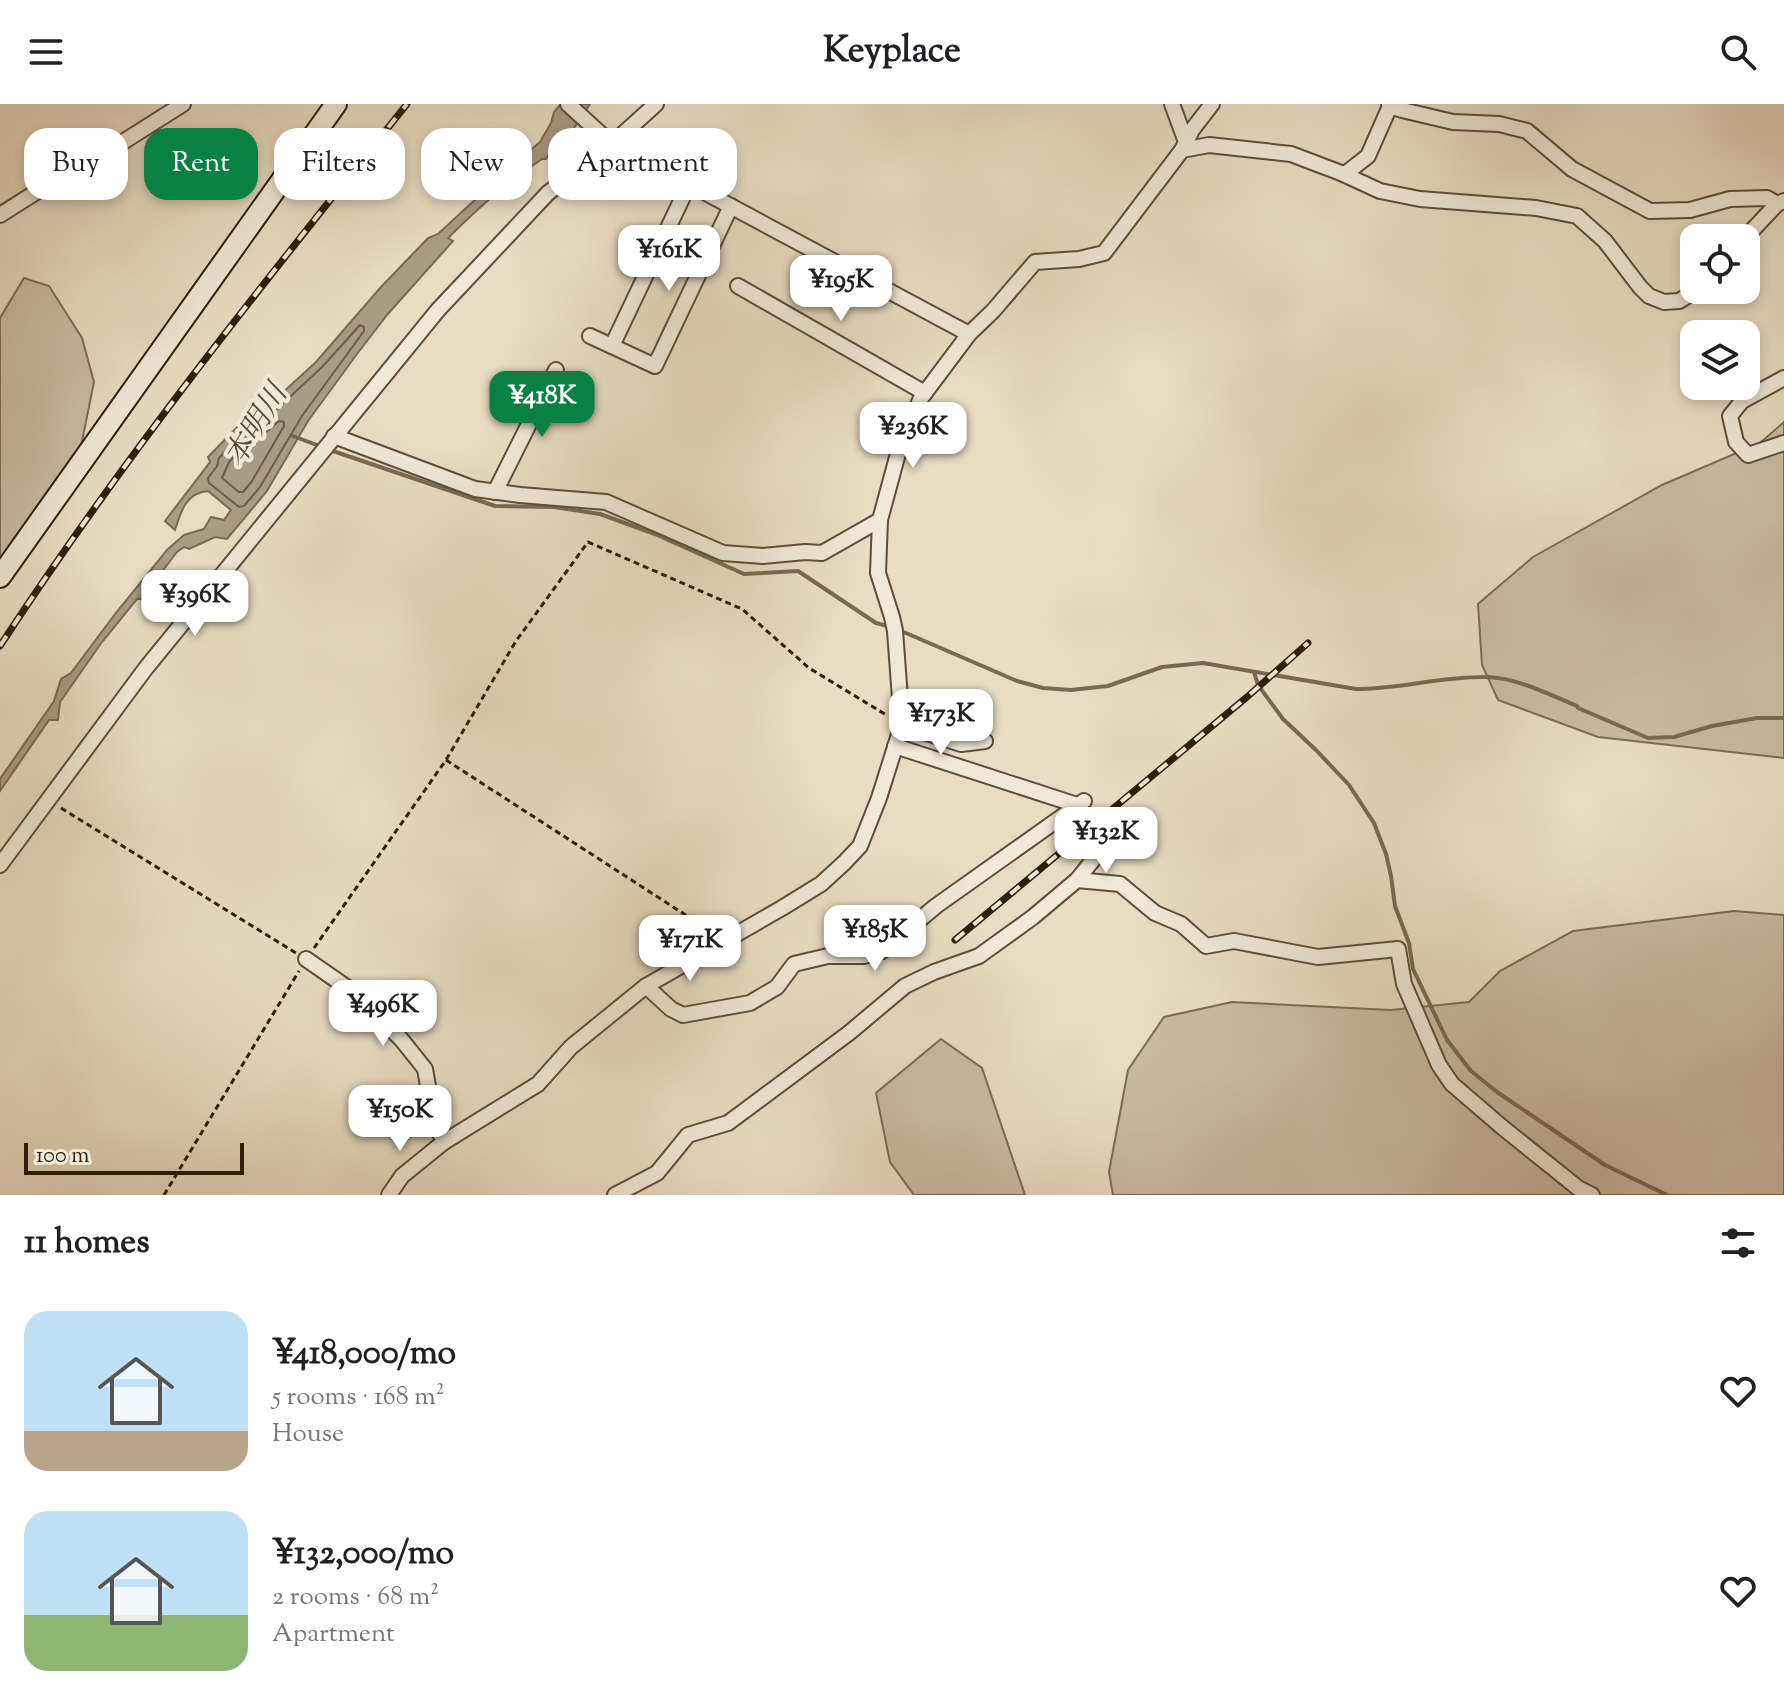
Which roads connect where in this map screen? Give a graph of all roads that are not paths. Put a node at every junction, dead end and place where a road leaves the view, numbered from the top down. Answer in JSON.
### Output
{"nodes":[{"id":1,"x":183,"y":104,"type":"edge"},
{"id":2,"x":336,"y":104,"type":"edge"},
{"id":3,"x":568,"y":104,"type":"edge"},
{"id":4,"x":656,"y":104,"type":"edge"},
{"id":5,"x":1172,"y":104,"type":"edge"},
{"id":6,"x":1212,"y":104,"type":"edge"},
{"id":7,"x":1389,"y":105,"type":"edge"},
{"id":8,"x":595,"y":128,"type":"edge"},
{"id":9,"x":625,"y":128,"type":"edge"},
{"id":10,"x":1184,"y":146,"type":"junction"},
{"id":11,"x":1345,"y":174,"type":"junction"},
{"id":12,"x":548,"y":193,"type":"edge"},
{"id":13,"x":681,"y":200,"type":"edge"},
{"id":14,"x":720,"y":200,"type":"edge"},
{"id":15,"x":1780,"y":202,"type":"edge"},
{"id":16,"x":731,"y":206,"type":"junction"},
{"id":17,"x":0,"y":215,"type":"edge"},
{"id":18,"x":1759,"y":224,"type":"edge"},
{"id":19,"x":738,"y":286,"type":"dead end"},
{"id":20,"x":1680,"y":300,"type":"edge"},
{"id":21,"x":969,"y":334,"type":"junction"},
{"id":22,"x":590,"y":336,"type":"dead end"},
{"id":23,"x":612,"y":346,"type":"junction"},
{"id":24,"x":556,"y":370,"type":"dead end"},
{"id":25,"x":1784,"y":378,"type":"edge"},
{"id":26,"x":925,"y":393,"type":"junction"},
{"id":27,"x":332,"y":438,"type":"junction"},
{"id":28,"x":1784,"y":443,"type":"edge"},
{"id":29,"x":495,"y":492,"type":"junction"},
{"id":30,"x":880,"y":520,"type":"junction"},
{"id":31,"x":0,"y":577,"type":"edge"},
{"id":32,"x":902,"y":725,"type":"junction"},
{"id":33,"x":985,"y":741,"type":"dead end"},
{"id":34,"x":895,"y":746,"type":"junction"},
{"id":35,"x":1105,"y":845,"type":"dead end"},
{"id":36,"x":0,"y":865,"type":"edge"},
{"id":37,"x":1077,"y":880,"type":"junction"},
{"id":38,"x":306,"y":959,"type":"road end"},
{"id":39,"x":646,"y":986,"type":"junction"},
{"id":40,"x":444,"y":1142,"type":"junction"},
{"id":41,"x":389,"y":1195,"type":"edge"},
{"id":42,"x":615,"y":1195,"type":"edge"},
{"id":43,"x":1592,"y":1195,"type":"edge"}],
"edges":[{"from":1,"to":17,"type":"street"},
{"from":2,"to":31,"type":"street"},
{"from":3,"to":8,"type":"street"},
{"from":4,"to":9,"type":"street"},
{"from":5,"to":10,"type":"street"},
{"from":6,"to":10,"type":"street"},
{"from":7,"to":11,"type":"street"},
{"from":7,"to":15,"type":"street"},
{"from":10,"to":11,"type":"street"},
{"from":10,"to":21,"type":"street"},
{"from":11,"to":20,"type":"street"},
{"from":12,"to":27,"type":"street"},
{"from":13,"to":23,"type":"street"},
{"from":14,"to":16,"type":"street"},
{"from":15,"to":18,"type":"street"},
{"from":16,"to":21,"type":"street"},
{"from":16,"to":23,"type":"street"},
{"from":19,"to":26,"type":"street"},
{"from":21,"to":26,"type":"street"},
{"from":22,"to":23,"type":"street"},
{"from":24,"to":29,"type":"street"},
{"from":25,"to":28,"type":"street"},
{"from":26,"to":30,"type":"street"},
{"from":27,"to":29,"type":"street"},
{"from":27,"to":36,"type":"street"},
{"from":29,"to":30,"type":"street"},
{"from":30,"to":32,"type":"street"},
{"from":32,"to":33,"type":"street"},
{"from":32,"to":34,"type":"street"},
{"from":34,"to":39,"type":"street"},
{"from":34,"to":39,"type":"street"},
{"from":35,"to":37,"type":"street"},
{"from":37,"to":42,"type":"street"},
{"from":37,"to":43,"type":"street"},
{"from":38,"to":40,"type":"street"},
{"from":39,"to":40,"type":"street"},
{"from":40,"to":41,"type":"street"}]}
